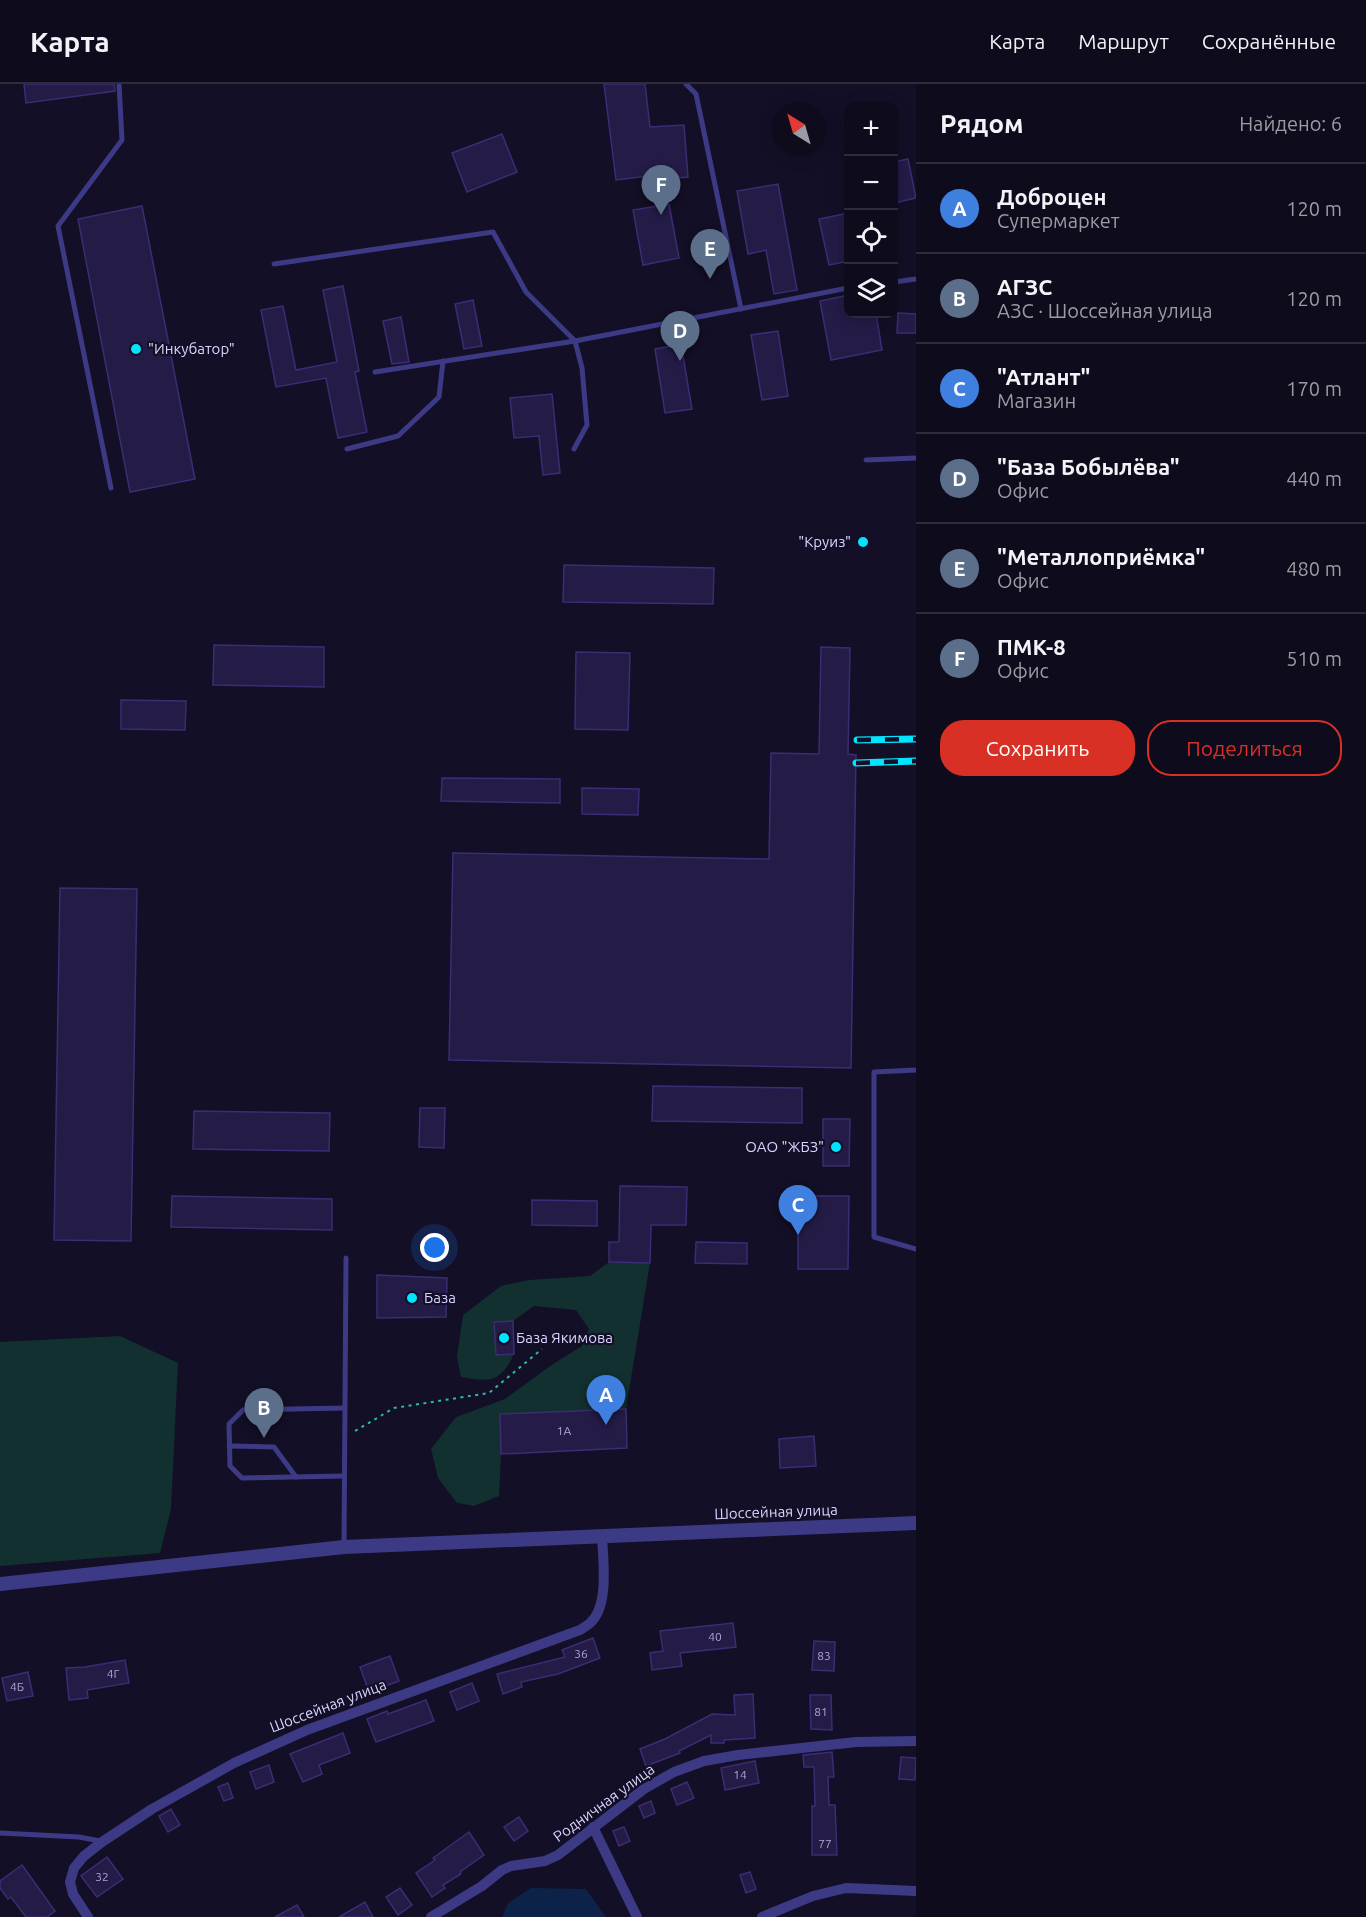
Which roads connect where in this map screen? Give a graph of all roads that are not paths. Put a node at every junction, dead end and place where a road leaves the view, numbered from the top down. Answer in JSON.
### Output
{"nodes":[{"id":1,"x":118,"y":84,"type":"edge"},
{"id":2,"x":686,"y":84,"type":"edge"},
{"id":3,"x":274,"y":264,"type":"dead end"},
{"id":4,"x":916,"y":279,"type":"edge"},
{"id":5,"x":898,"y":281,"type":"edge"},
{"id":6,"x":844,"y":289,"type":"edge"},
{"id":7,"x":741,"y":309,"type":"junction"},
{"id":8,"x":575,"y":341,"type":"junction"},
{"id":9,"x":443,"y":361,"type":"junction"},
{"id":10,"x":375,"y":372,"type":"dead end"},
{"id":11,"x":348,"y":449,"type":"dead end"},
{"id":12,"x":574,"y":449,"type":"dead end"},
{"id":13,"x":916,"y":458,"type":"edge"},
{"id":14,"x":866,"y":460,"type":"dead end"},
{"id":15,"x":111,"y":488,"type":"dead end"},
{"id":16,"x":916,"y":1070,"type":"edge"},
{"id":17,"x":916,"y":1249,"type":"edge"},
{"id":18,"x":346,"y":1258,"type":"dead end"},
{"id":19,"x":345,"y":1408,"type":"junction"},
{"id":20,"x":229,"y":1446,"type":"junction"},
{"id":21,"x":344,"y":1476,"type":"junction"},
{"id":22,"x":296,"y":1477,"type":"junction"},
{"id":23,"x":916,"y":1522,"type":"edge"},
{"id":24,"x":602,"y":1536,"type":"junction"},
{"id":25,"x":344,"y":1547,"type":"junction"},
{"id":26,"x":0,"y":1584,"type":"edge"},
{"id":27,"x":916,"y":1741,"type":"edge"},
{"id":28,"x":593,"y":1827,"type":"junction"},
{"id":29,"x":0,"y":1833,"type":"edge"},
{"id":30,"x":102,"y":1842,"type":"junction"},
{"id":31,"x":916,"y":1891,"type":"edge"},
{"id":32,"x":88,"y":1917,"type":"edge"},
{"id":33,"x":431,"y":1917,"type":"edge"},
{"id":34,"x":637,"y":1917,"type":"edge"},
{"id":35,"x":762,"y":1917,"type":"edge"}],
"edges":[{"from":1,"to":15,"type":"lane"},
{"from":2,"to":7,"type":"lane"},
{"from":3,"to":8,"type":"lane"},
{"from":4,"to":5,"type":"lane"},
{"from":6,"to":7,"type":"lane"},
{"from":7,"to":8,"type":"lane"},
{"from":8,"to":9,"type":"lane"},
{"from":8,"to":12,"type":"lane"},
{"from":9,"to":10,"type":"lane"},
{"from":9,"to":11,"type":"lane"},
{"from":13,"to":14,"type":"lane"},
{"from":16,"to":17,"type":"lane"},
{"from":18,"to":19,"type":"lane"},
{"from":19,"to":20,"type":"lane"},
{"from":19,"to":21,"type":"lane"},
{"from":20,"to":22,"type":"lane"},
{"from":20,"to":22,"type":"lane"},
{"from":21,"to":22,"type":"lane"},
{"from":21,"to":25,"type":"lane"},
{"from":23,"to":24,"type":"street","name":"Шоссейная улица"},
{"from":24,"to":25,"type":"street","name":"Шоссейная улица"},
{"from":24,"to":30,"type":"street","name":"Шоссейная улица"},
{"from":25,"to":26,"type":"street","name":"Шоссейная улица"},
{"from":27,"to":28,"type":"street","name":"Родничная улица"},
{"from":28,"to":33,"type":"street","name":"Родничная улица"},
{"from":28,"to":34,"type":"street"},
{"from":29,"to":30,"type":"lane"},
{"from":30,"to":32,"type":"street","name":"Шоссейная улица"},
{"from":31,"to":35,"type":"street"}]}
